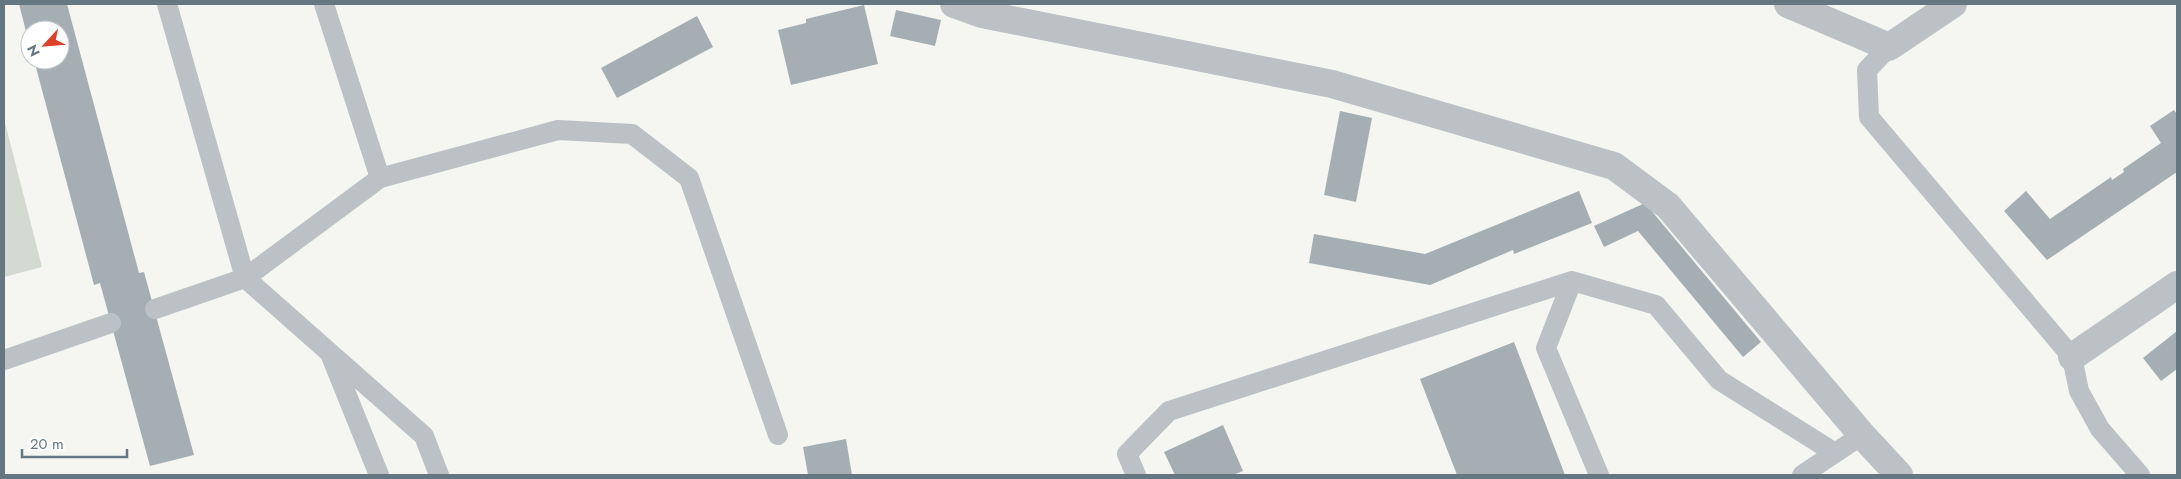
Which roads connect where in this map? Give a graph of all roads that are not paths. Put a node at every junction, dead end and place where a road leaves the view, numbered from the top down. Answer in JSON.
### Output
{"nodes":[{"id":1,"x":167,"y":4,"type":"edge"},
{"id":2,"x":324,"y":4,"type":"edge"},
{"id":3,"x":954,"y":4,"type":"edge"},
{"id":4,"x":1788,"y":4,"type":"edge"},
{"id":5,"x":1953,"y":4,"type":"edge"},
{"id":6,"x":1889,"y":47,"type":"junction"},
{"id":7,"x":380,"y":178,"type":"junction"},
{"id":8,"x":245,"y":278,"type":"junction"},
{"id":9,"x":1572,"y":281,"type":"junction"},
{"id":10,"x":2177,"y":286,"type":"edge"},
{"id":11,"x":155,"y":309,"type":"dead end"},
{"id":12,"x":111,"y":323,"type":"dead end"},
{"id":13,"x":330,"y":352,"type":"junction"},
{"id":14,"x":2072,"y":357,"type":"junction"},
{"id":15,"x":4,"y":360,"type":"edge"},
{"id":16,"x":778,"y":435,"type":"dead end"},
{"id":17,"x":1862,"y":435,"type":"junction"},
{"id":18,"x":1835,"y":453,"type":"junction"},
{"id":19,"x":379,"y":475,"type":"edge"},
{"id":20,"x":439,"y":475,"type":"edge"},
{"id":21,"x":1136,"y":475,"type":"edge"},
{"id":22,"x":1599,"y":475,"type":"edge"},
{"id":23,"x":1802,"y":475,"type":"edge"},
{"id":24,"x":1899,"y":475,"type":"edge"},
{"id":25,"x":2140,"y":475,"type":"edge"}],
"edges":[{"from":1,"to":8,"type":"lane"},
{"from":2,"to":7,"type":"lane"},
{"from":3,"to":17,"type":"street"},
{"from":4,"to":6,"type":"street"},
{"from":5,"to":6,"type":"street"},
{"from":6,"to":14,"type":"lane"},
{"from":7,"to":8,"type":"lane"},
{"from":7,"to":16,"type":"lane"},
{"from":8,"to":11,"type":"lane"},
{"from":8,"to":13,"type":"lane"},
{"from":9,"to":18,"type":"lane"},
{"from":9,"to":21,"type":"lane"},
{"from":9,"to":22,"type":"lane"},
{"from":10,"to":14,"type":"street"},
{"from":12,"to":15,"type":"lane"},
{"from":13,"to":19,"type":"lane"},
{"from":13,"to":20,"type":"lane"},
{"from":14,"to":25,"type":"lane"},
{"from":17,"to":18,"type":"lane"},
{"from":17,"to":24,"type":"street"},
{"from":18,"to":23,"type":"lane"}]}
